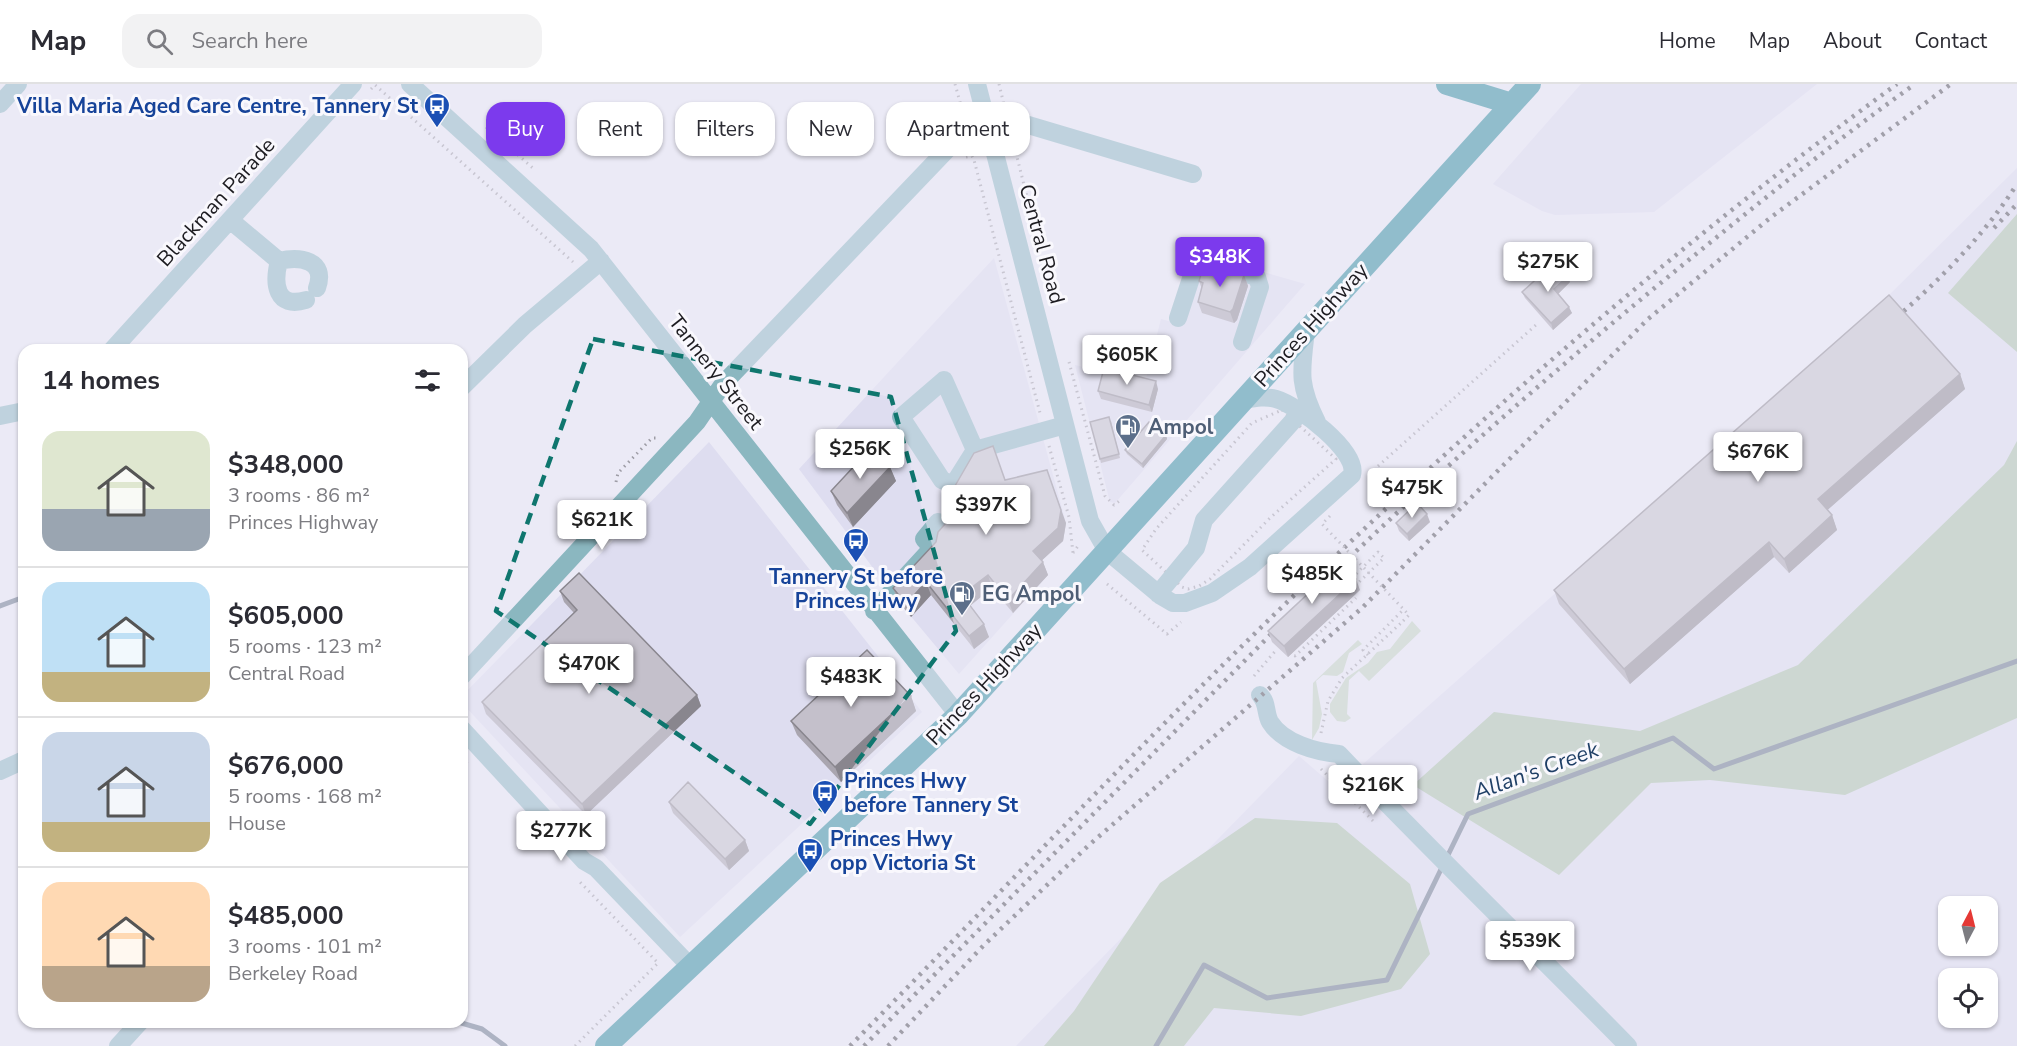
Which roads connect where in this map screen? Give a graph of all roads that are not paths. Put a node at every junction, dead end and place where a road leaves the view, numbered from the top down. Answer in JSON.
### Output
{"nodes":[{"id":1,"x":18,"y":84,"type":"edge"},
{"id":2,"x":410,"y":84,"type":"edge"},
{"id":3,"x":977,"y":84,"type":"edge"},
{"id":4,"x":1447,"y":84,"type":"edge"},
{"id":5,"x":1530,"y":84,"type":"edge"},
{"id":6,"x":361,"y":88,"type":"edge"},
{"id":7,"x":982,"y":102,"type":"edge"},
{"id":8,"x":0,"y":104,"type":"edge"},
{"id":9,"x":1512,"y":104,"type":"junction"},
{"id":10,"x":1030,"y":126,"type":"edge"},
{"id":11,"x":950,"y":156,"type":"edge"},
{"id":12,"x":995,"y":156,"type":"edge"},
{"id":13,"x":1193,"y":174,"type":"dead end"},
{"id":14,"x":230,"y":220,"type":"junction"},
{"id":15,"x":279,"y":261,"type":"junction"},
{"id":16,"x":601,"y":261,"type":"junction"},
{"id":17,"x":1178,"y":318,"type":"dead end"},
{"id":18,"x":1306,"y":331,"type":"junction"},
{"id":19,"x":1242,"y":342,"type":"dead end"},
{"id":20,"x":117,"y":344,"type":"edge"},
{"id":21,"x":468,"y":381,"type":"edge"},
{"id":22,"x":1244,"y":399,"type":"junction"},
{"id":23,"x":711,"y":401,"type":"junction"},
{"id":24,"x":18,"y":412,"type":"edge"},
{"id":25,"x":1292,"y":414,"type":"junction"},
{"id":26,"x":0,"y":416,"type":"edge"},
{"id":27,"x":1317,"y":424,"type":"junction"},
{"id":28,"x":1065,"y":425,"type":"junction"},
{"id":29,"x":975,"y":450,"type":"junction"},
{"id":30,"x":938,"y":522,"type":"dead end"},
{"id":31,"x":1107,"y":551,"type":"junction"},
{"id":32,"x":1158,"y":594,"type":"junction"},
{"id":33,"x":874,"y":611,"type":"junction"},
{"id":34,"x":468,"y":669,"type":"edge"},
{"id":35,"x":1260,"y":695,"type":"dead end"},
{"id":36,"x":958,"y":714,"type":"junction"},
{"id":37,"x":468,"y":735,"type":"edge"},
{"id":38,"x":18,"y":763,"type":"edge"},
{"id":39,"x":0,"y":771,"type":"edge"},
{"id":40,"x":689,"y":964,"type":"junction"},
{"id":41,"x":134,"y":1028,"type":"edge"},
{"id":42,"x":118,"y":1046,"type":"edge"},
{"id":43,"x":606,"y":1046,"type":"edge"},
{"id":44,"x":1628,"y":1046,"type":"edge"}],
"edges":[{"from":1,"to":8,"type":"street"},
{"from":2,"to":16,"type":"street","name":"Tannery Street"},
{"from":3,"to":7,"type":"street","name":"Central Road"},
{"from":4,"to":9,"type":"main road"},
{"from":5,"to":9,"type":"main road","name":"Princes Highway"},
{"from":6,"to":14,"type":"street","name":"Blackman Parade"},
{"from":9,"to":18,"type":"main road","name":"Princes Highway"},
{"from":10,"to":13,"type":"street"},
{"from":11,"to":23,"type":"street"},
{"from":12,"to":28,"type":"street","name":"Central Road"},
{"from":14,"to":15,"type":"street"},
{"from":14,"to":20,"type":"street","name":"Blackman Parade"},
{"from":15,"to":15,"type":"street"},
{"from":16,"to":21,"type":"street"},
{"from":16,"to":23,"type":"street","name":"Tannery Street"},
{"from":17,"to":19,"type":"street"},
{"from":18,"to":22,"type":"main road","name":"Princes Highway"},
{"from":18,"to":27,"type":"street"},
{"from":22,"to":25,"type":"street"},
{"from":22,"to":31,"type":"main road","name":"Princes Highway"},
{"from":23,"to":33,"type":"street","name":"Tannery Street"},
{"from":23,"to":34,"type":"street"},
{"from":24,"to":26,"type":"street"},
{"from":25,"to":27,"type":"street"},
{"from":25,"to":32,"type":"street"},
{"from":27,"to":32,"type":"street"},
{"from":28,"to":29,"type":"street"},
{"from":28,"to":31,"type":"street","name":"Central Road"},
{"from":29,"to":29,"type":"street"},
{"from":30,"to":33,"type":"street"},
{"from":31,"to":32,"type":"street"},
{"from":31,"to":36,"type":"main road","name":"Princes Highway"},
{"from":33,"to":36,"type":"street","name":"Tannery Street"},
{"from":35,"to":44,"type":"street"},
{"from":36,"to":40,"type":"main road","name":"Princes Highway"},
{"from":37,"to":40,"type":"street"},
{"from":38,"to":39,"type":"street"},
{"from":40,"to":43,"type":"main road","name":"Princes Highway"},
{"from":41,"to":42,"type":"street"}]}
